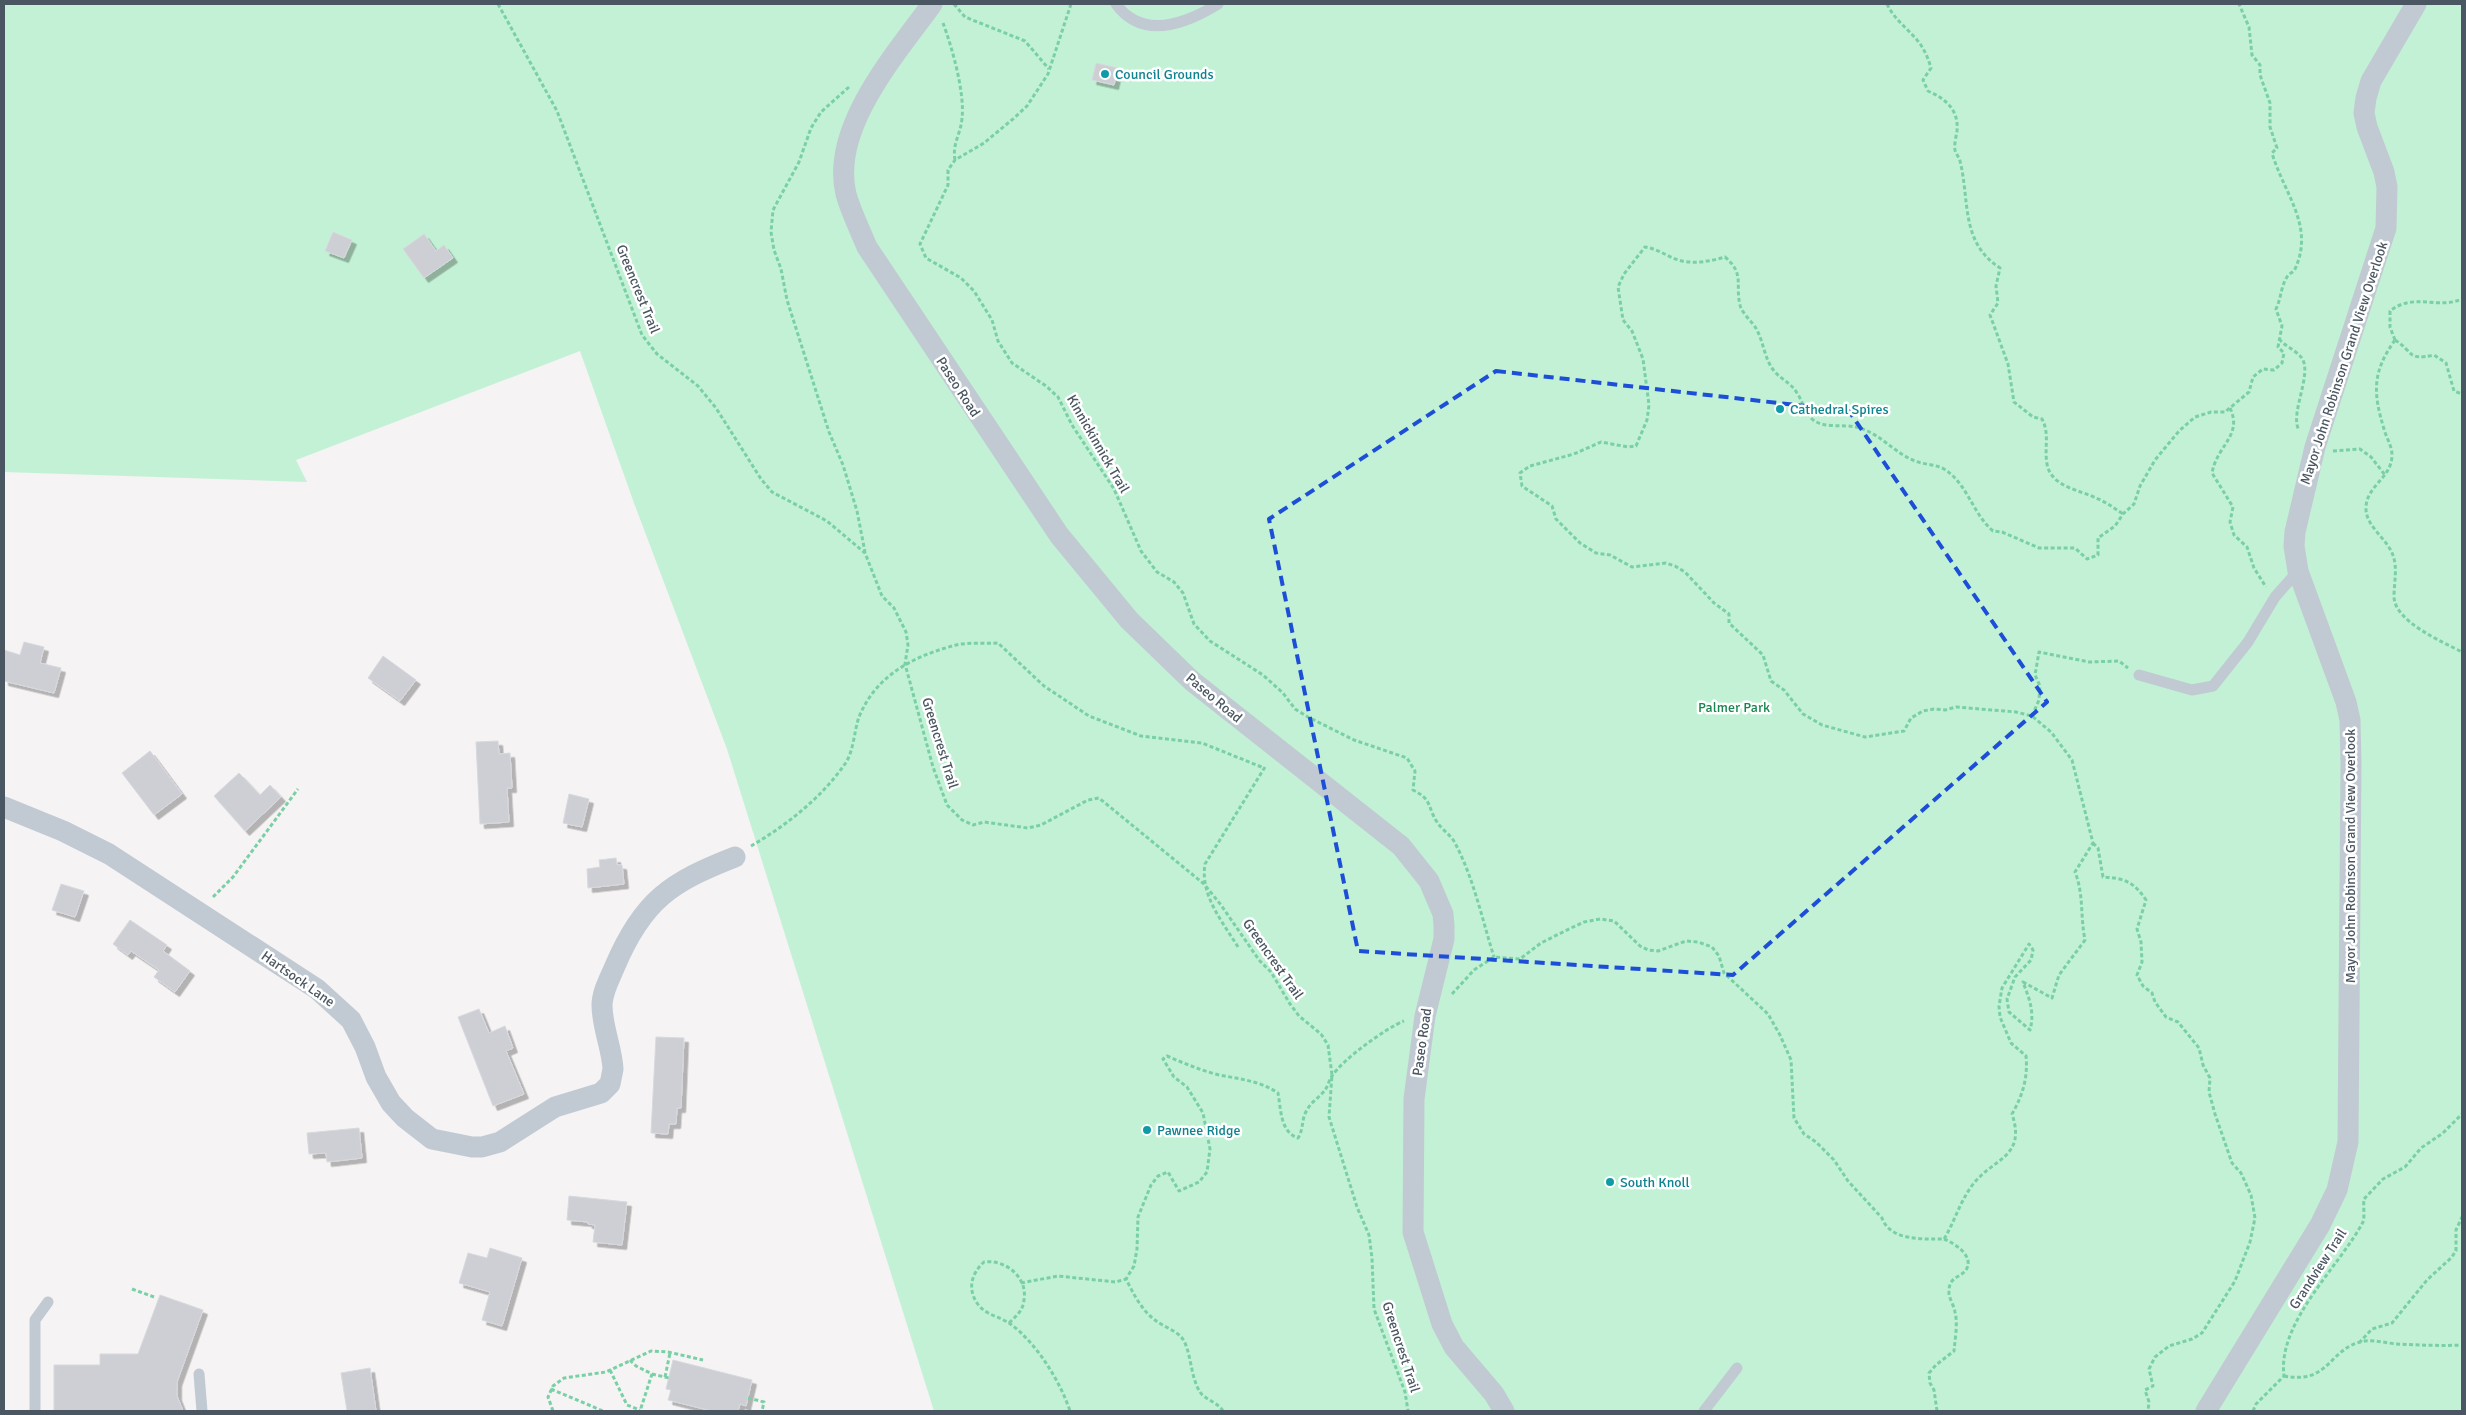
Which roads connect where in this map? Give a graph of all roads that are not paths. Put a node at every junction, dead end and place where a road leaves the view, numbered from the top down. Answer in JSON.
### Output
{"nodes":[{"id":1,"x":1116,"y":4,"type":"edge"},
{"id":2,"x":1218,"y":4,"type":"edge"},
{"id":3,"x":2416,"y":4,"type":"edge"},
{"id":4,"x":931,"y":5,"type":"edge"},
{"id":5,"x":2298,"y":571,"type":"junction"},
{"id":6,"x":2138,"y":675,"type":"road end"},
{"id":7,"x":4,"y":807,"type":"edge"},
{"id":8,"x":735,"y":857,"type":"road end"},
{"id":9,"x":48,"y":1302,"type":"dead end"},
{"id":10,"x":1737,"y":1368,"type":"dead end"},
{"id":11,"x":199,"y":1374,"type":"dead end"},
{"id":12,"x":35,"y":1411,"type":"edge"},
{"id":13,"x":202,"y":1411,"type":"edge"},
{"id":14,"x":1504,"y":1411,"type":"edge"},
{"id":15,"x":1704,"y":1411,"type":"edge"},
{"id":16,"x":2206,"y":1411,"type":"edge"}],
"edges":[{"from":1,"to":2,"type":"lane"},
{"from":3,"to":5,"type":"street","name":"Mayor John Robinson Grand View Overlook"},
{"from":4,"to":14,"type":"street","name":"Paseo Road"},
{"from":5,"to":6,"type":"lane"},
{"from":5,"to":16,"type":"street","name":"Mayor John Robinson Grand View Overlook"},
{"from":7,"to":8,"type":"street","name":"Hartsock Lane"},
{"from":9,"to":12,"type":"lane"},
{"from":10,"to":15,"type":"lane"},
{"from":11,"to":13,"type":"lane"}]}
